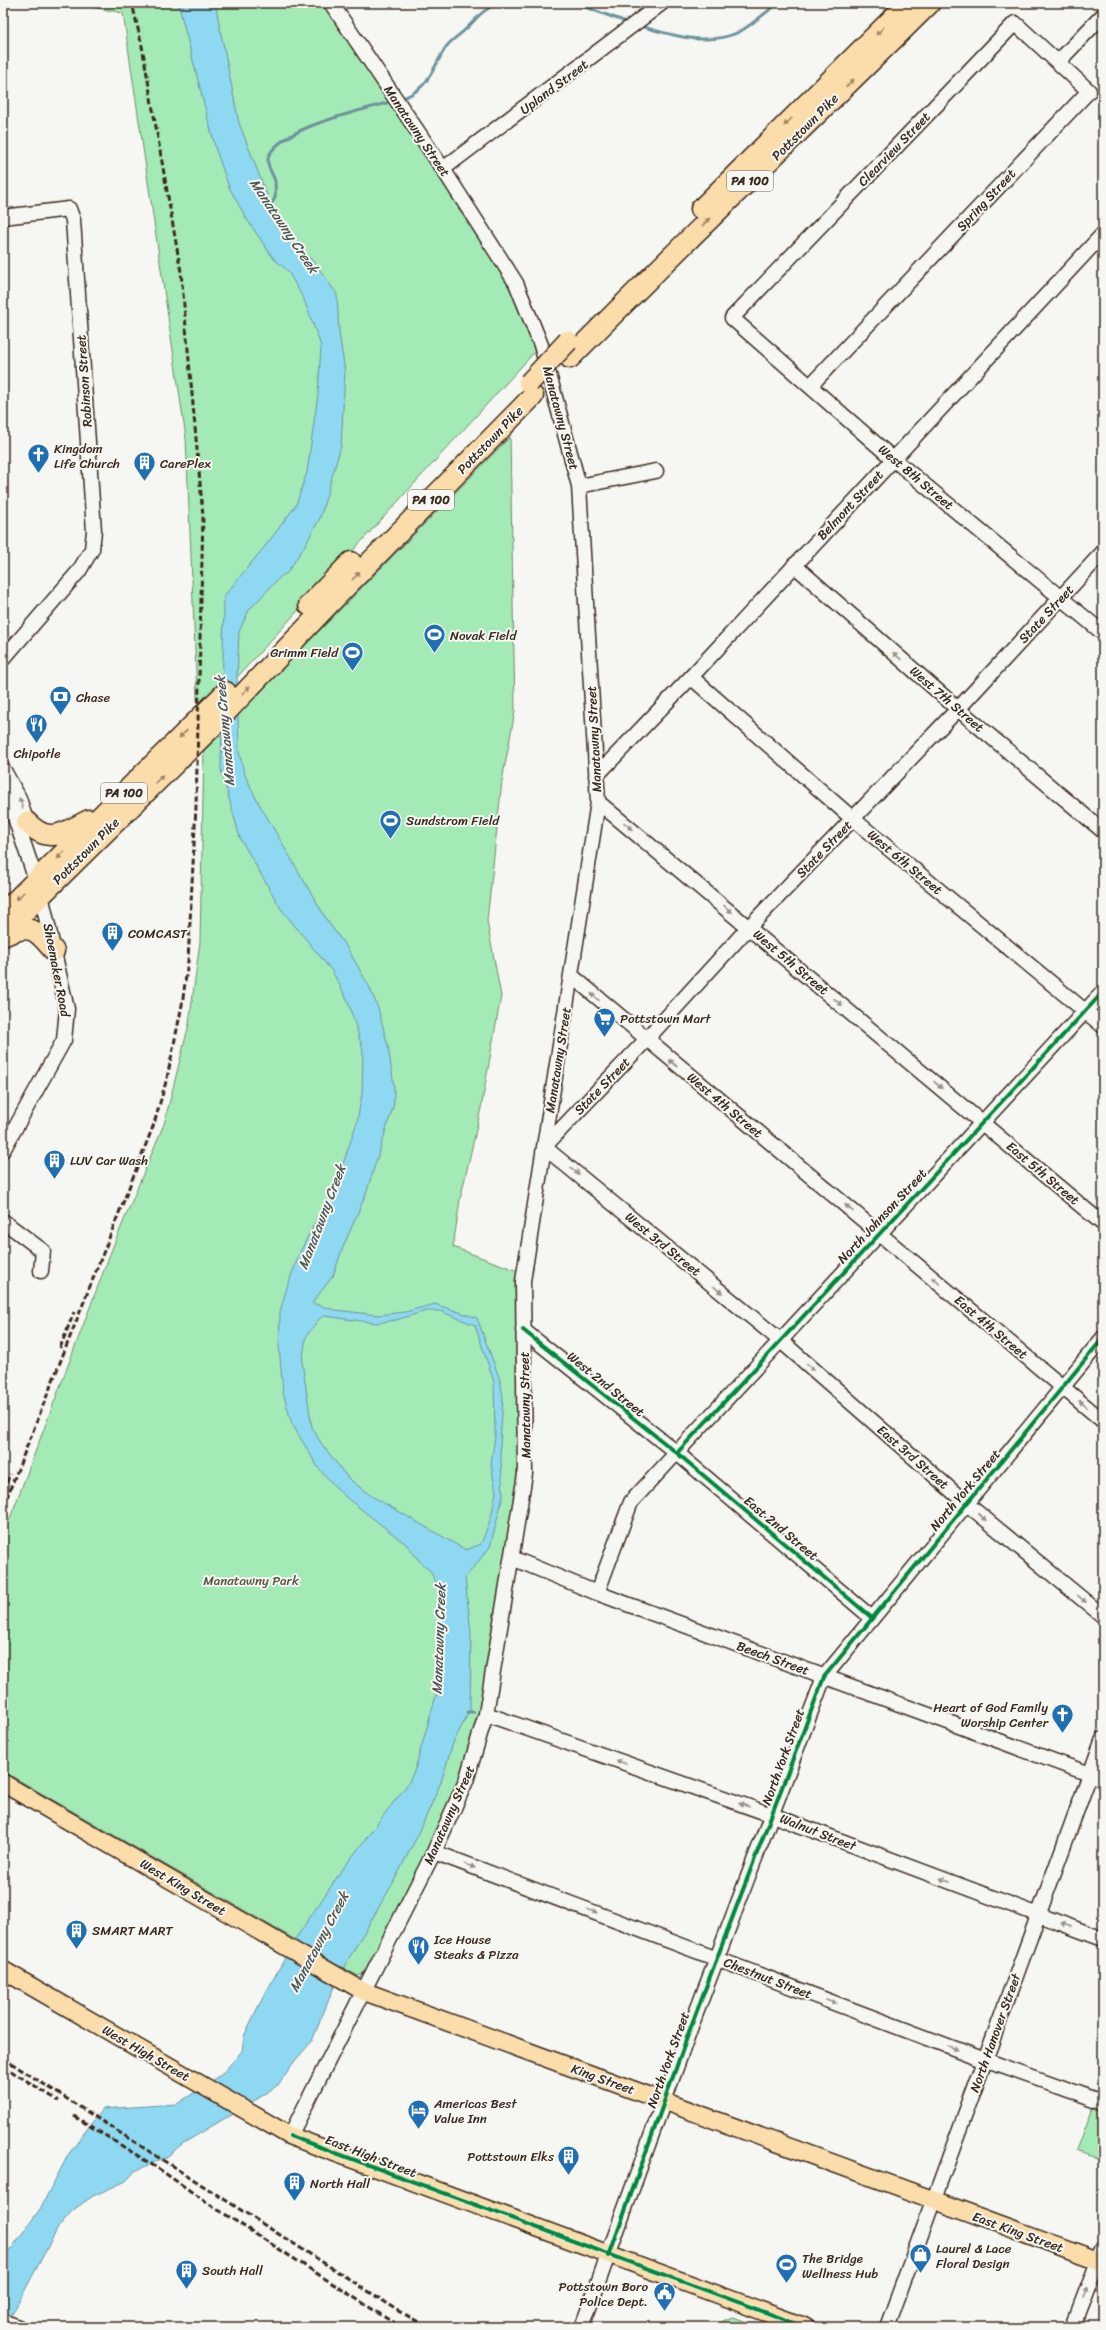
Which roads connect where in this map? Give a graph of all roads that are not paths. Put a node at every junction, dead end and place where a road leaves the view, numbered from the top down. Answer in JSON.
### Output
{"nodes":[{"id":1,"x":331,"y":3,"type":"edge"},
{"id":2,"x":662,"y":3,"type":"edge"},
{"id":3,"x":908,"y":3,"type":"edge"},
{"id":4,"x":930,"y":3,"type":"edge"},
{"id":5,"x":1103,"y":15,"type":"edge"},
{"id":6,"x":1059,"y":61,"type":"junction"},
{"id":7,"x":443,"y":169,"type":"junction"},
{"id":8,"x":3,"y":216,"type":"edge"},
{"id":9,"x":1103,"y":234,"type":"edge"},
{"id":10,"x":732,"y":318,"type":"joint"},
{"id":11,"x":569,"y":350,"type":"junction"},
{"id":12,"x":811,"y":385,"type":"junction"},
{"id":13,"x":531,"y":390,"type":"junction"},
{"id":14,"x":892,"y":458,"type":"junction"},
{"id":15,"x":656,"y":470,"type":"dead end"},
{"id":16,"x":580,"y":486,"type":"junction"},
{"id":17,"x":1103,"y":552,"type":"edge"},
{"id":18,"x":794,"y":565,"type":"junction"},
{"id":19,"x":1061,"y":598,"type":"junction"},
{"id":20,"x":1103,"y":633,"type":"edge"},
{"id":21,"x":3,"y":659,"type":"edge"},
{"id":22,"x":691,"y":677,"type":"junction"},
{"id":23,"x":958,"y":709,"type":"junction"},
{"id":24,"x":3,"y":768,"type":"edge"},
{"id":25,"x":596,"y":776,"type":"junction"},
{"id":26,"x":3,"y":790,"type":"edge"},
{"id":27,"x":598,"y":802,"type":"junction"},
{"id":28,"x":104,"y":813,"type":"junction"},
{"id":29,"x":853,"y":819,"type":"junction"},
{"id":30,"x":27,"y":822,"type":"junction"},
{"id":31,"x":1103,"y":831,"type":"edge"},
{"id":32,"x":40,"y":883,"type":"junction"},
{"id":33,"x":3,"y":913,"type":"edge"},
{"id":34,"x":749,"y":927,"type":"junction"},
{"id":35,"x":3,"y":933,"type":"edge"},
{"id":36,"x":3,"y":936,"type":"edge"},
{"id":37,"x":54,"y":952,"type":"junction"},
{"id":38,"x":572,"y":976,"type":"junction"},
{"id":39,"x":1103,"y":992,"type":"edge"},
{"id":40,"x":1086,"y":1011,"type":"junction"},
{"id":41,"x":1103,"y":1026,"type":"edge"},
{"id":42,"x":646,"y":1040,"type":"junction"},
{"id":43,"x":984,"y":1123,"type":"junction"},
{"id":44,"x":544,"y":1147,"type":"junction"},
{"id":45,"x":3,"y":1150,"type":"edge"},
{"id":46,"x":3,"y":1221,"type":"edge"},
{"id":47,"x":1103,"y":1224,"type":"edge"},
{"id":48,"x":879,"y":1233,"type":"junction"},
{"id":49,"x":41,"y":1271,"type":"dead end"},
{"id":50,"x":523,"y":1330,"type":"junction"},
{"id":51,"x":1103,"y":1338,"type":"edge"},
{"id":52,"x":781,"y":1341,"type":"junction"},
{"id":53,"x":1063,"y":1387,"type":"junction"},
{"id":54,"x":1103,"y":1421,"type":"edge"},
{"id":55,"x":677,"y":1453,"type":"junction"},
{"id":56,"x":967,"y":1504,"type":"junction"},
{"id":57,"x":512,"y":1558,"type":"junction"},
{"id":58,"x":597,"y":1593,"type":"junction"},
{"id":59,"x":1103,"y":1616,"type":"edge"},
{"id":60,"x":872,"y":1618,"type":"junction"},
{"id":61,"x":824,"y":1677,"type":"junction"},
{"id":62,"x":486,"y":1714,"type":"junction"},
{"id":63,"x":1103,"y":1739,"type":"edge"},
{"id":64,"x":1096,"y":1776,"type":"edge"},
{"id":65,"x":3,"y":1783,"type":"edge"},
{"id":66,"x":772,"y":1815,"type":"junction"},
{"id":67,"x":434,"y":1852,"type":"junction"},
{"id":68,"x":1038,"y":1915,"type":"junction"},
{"id":69,"x":1103,"y":1939,"type":"edge"},
{"id":70,"x":717,"y":1958,"type":"junction"},
{"id":71,"x":3,"y":1970,"type":"edge"},
{"id":72,"x":358,"y":1989,"type":"junction"},
{"id":73,"x":985,"y":2060,"type":"junction"},
{"id":74,"x":664,"y":2102,"type":"junction"},
{"id":75,"x":1103,"y":2102,"type":"edge"},
{"id":76,"x":290,"y":2136,"type":"junction"},
{"id":77,"x":933,"y":2202,"type":"junction"},
{"id":78,"x":609,"y":2256,"type":"junction"},
{"id":79,"x":1101,"y":2257,"type":"edge"},
{"id":80,"x":3,"y":2321,"type":"edge"},
{"id":81,"x":18,"y":2327,"type":"edge"},
{"id":82,"x":582,"y":2327,"type":"edge"},
{"id":83,"x":805,"y":2327,"type":"edge"},
{"id":84,"x":887,"y":2327,"type":"edge"},
{"id":85,"x":1073,"y":2327,"type":"edge"}],
"edges":[{"from":1,"to":7,"type":"street","name":"Manatawny Street"},
{"from":2,"to":7,"type":"street","name":"Upland Street"},
{"from":3,"to":11,"type":"highway","name":"Pottstown Pike","number":"PA 100","one_way":true},
{"from":11,"to":4,"type":"highway","name":"Pottstown Pike","number":"PA 100","one_way":true},
{"from":5,"to":6,"type":"street"},
{"from":6,"to":10,"type":"street","name":"Clearview Street"},
{"from":6,"to":12,"type":"street","name":"Spring Street"},
{"from":7,"to":16,"type":"street","name":"Manatawny Street"},
{"from":8,"to":21,"type":"street","name":"Robinson Street"},
{"from":9,"to":14,"type":"street","name":"Belmont Street"},
{"from":10,"to":12,"type":"street","name":"West 8th Street"},
{"from":11,"to":13,"type":"highway","name":"Pottstown Pike","number":"PA 100","bridge":true},
{"from":12,"to":14,"type":"street","name":"West 8th Street"},
{"from":13,"to":28,"type":"highway","name":"Pottstown Pike","number":"PA 100","one_way":true},
{"from":32,"to":13,"type":"highway","name":"Pottstown Pike","number":"PA 100","one_way":true},
{"from":14,"to":18,"type":"street","name":"Belmont Street"},
{"from":14,"to":19,"type":"street","name":"West 8th Street"},
{"from":15,"to":16,"type":"street"},
{"from":16,"to":25,"type":"street","name":"Manatawny Street"},
{"from":17,"to":19,"type":"street","name":"State Street"},
{"from":18,"to":22,"type":"street","name":"Belmont Street"},
{"from":23,"to":18,"type":"street","name":"West 7th Street","one_way":true},
{"from":19,"to":20,"type":"street","name":"West 8th Street"},
{"from":19,"to":23,"type":"street","name":"State Street"},
{"from":22,"to":25,"type":"street","name":"Belmont Street"},
{"from":22,"to":29,"type":"street","name":"West 6th Street"},
{"from":23,"to":29,"type":"street","name":"State Street"},
{"from":23,"to":31,"type":"street","name":"West 7th Street"},
{"from":30,"to":24,"type":"street","name":"Shoemaker Road","one_way":true},
{"from":25,"to":27,"type":"street","name":"Manatawny Street"},
{"from":26,"to":32,"type":"street","name":"Shoemaker Road"},
{"from":27,"to":34,"type":"street","name":"West 5th Street","one_way":true},
{"from":27,"to":38,"type":"street","name":"Manatawny Street"},
{"from":28,"to":30,"type":"highway"},
{"from":28,"to":32,"type":"highway","name":"Pottstown Pike","number":"PA 100","one_way":true},
{"from":29,"to":34,"type":"street","name":"State Street"},
{"from":29,"to":40,"type":"street","name":"West 6th Street"},
{"from":30,"to":32,"type":"street","name":"Shoemaker Road"},
{"from":32,"to":33,"type":"highway","name":"Pottstown Pike","number":"PA 100","one_way":true},
{"from":32,"to":35,"type":"highway","name":"Pottstown Pike","number":"PA 100"},
{"from":32,"to":37,"type":"street","name":"Shoemaker Road"},
{"from":34,"to":42,"type":"street","name":"State Street"},
{"from":34,"to":43,"type":"street","name":"West 5th Street","one_way":true},
{"from":36,"to":37,"type":"highway"},
{"from":37,"to":45,"type":"street","name":"Shoemaker Road"},
{"from":42,"to":38,"type":"street","name":"West 4th Street","one_way":true},
{"from":38,"to":44,"type":"street","name":"Manatawny Street"},
{"from":39,"to":40,"type":"street","name":"North Johnson Street"},
{"from":40,"to":41,"type":"street","name":"West 6th Street"},
{"from":40,"to":43,"type":"street","name":"North Johnson Street"},
{"from":42,"to":44,"type":"street","name":"State Street"},
{"from":48,"to":42,"type":"street","name":"West 4th Street","one_way":true},
{"from":43,"to":47,"type":"street","name":"East 5th Street"},
{"from":43,"to":48,"type":"street","name":"North Johnson Street"},
{"from":44,"to":50,"type":"street","name":"Manatawny Street"},
{"from":44,"to":52,"type":"street","name":"West 3rd Street","one_way":true},
{"from":46,"to":49,"type":"street"},
{"from":48,"to":52,"type":"street","name":"North Johnson Street"},
{"from":53,"to":48,"type":"street","name":"East 4th Street","one_way":true},
{"from":50,"to":55,"type":"street","name":"West 2nd Street"},
{"from":50,"to":57,"type":"street","name":"Manatawny Street"},
{"from":51,"to":53,"type":"street","name":"North York Street"},
{"from":52,"to":55,"type":"street","name":"North Johnson Street"},
{"from":52,"to":56,"type":"street","name":"East 3rd Street","one_way":true},
{"from":54,"to":53,"type":"street","name":"East 4th Street","one_way":true},
{"from":53,"to":56,"type":"street","name":"North York Street"},
{"from":55,"to":58,"type":"street","name":"North Johnson Street"},
{"from":55,"to":60,"type":"street","name":"East 2nd Street"},
{"from":56,"to":59,"type":"street","name":"East 3rd Street","one_way":true},
{"from":56,"to":60,"type":"street","name":"North York Street"},
{"from":57,"to":58,"type":"street","name":"Beech Street"},
{"from":57,"to":62,"type":"street","name":"Manatawny Street"},
{"from":58,"to":61,"type":"street","name":"Beech Street"},
{"from":60,"to":61,"type":"street","name":"North York Street"},
{"from":61,"to":64,"type":"street","name":"Beech Street"},
{"from":61,"to":66,"type":"street","name":"North York Street"},
{"from":66,"to":62,"type":"street","name":"Walnut Street","one_way":true},
{"from":62,"to":67,"type":"street","name":"Manatawny Street"},
{"from":63,"to":64,"type":"street","name":"North Hanover Street"},
{"from":64,"to":68,"type":"street","name":"North Hanover Street"},
{"from":65,"to":72,"type":"main road","name":"West King Street"},
{"from":68,"to":66,"type":"street","name":"Walnut Street","one_way":true},
{"from":66,"to":70,"type":"street","name":"North York Street"},
{"from":67,"to":70,"type":"street","name":"Chestnut Street","one_way":true},
{"from":67,"to":72,"type":"street","name":"Manatawny Street"},
{"from":69,"to":68,"type":"street","name":"Walnut Street","one_way":true},
{"from":68,"to":73,"type":"street","name":"North Hanover Street"},
{"from":70,"to":73,"type":"street","name":"Chestnut Street","one_way":true},
{"from":70,"to":74,"type":"street","name":"North York Street"},
{"from":71,"to":76,"type":"main road","name":"West High Street"},
{"from":72,"to":74,"type":"main road","name":"King Street"},
{"from":72,"to":76,"type":"street","name":"Manatawny Street"},
{"from":73,"to":75,"type":"street","name":"Chestnut Street"},
{"from":73,"to":77,"type":"street","name":"North Hanover Street"},
{"from":74,"to":77,"type":"main road","name":"King Street"},
{"from":74,"to":78,"type":"street","name":"North York Street"},
{"from":76,"to":78,"type":"main road","name":"East High Street"},
{"from":77,"to":79,"type":"main road","name":"East King Street"},
{"from":77,"to":84,"type":"street","name":"North Hanover Street"},
{"from":78,"to":82,"type":"street","name":"North York Street"},
{"from":78,"to":83,"type":"main road","name":"East High Street"},
{"from":85,"to":79,"type":"street","one_way":true},
{"from":80,"to":81,"type":"street"}]}
